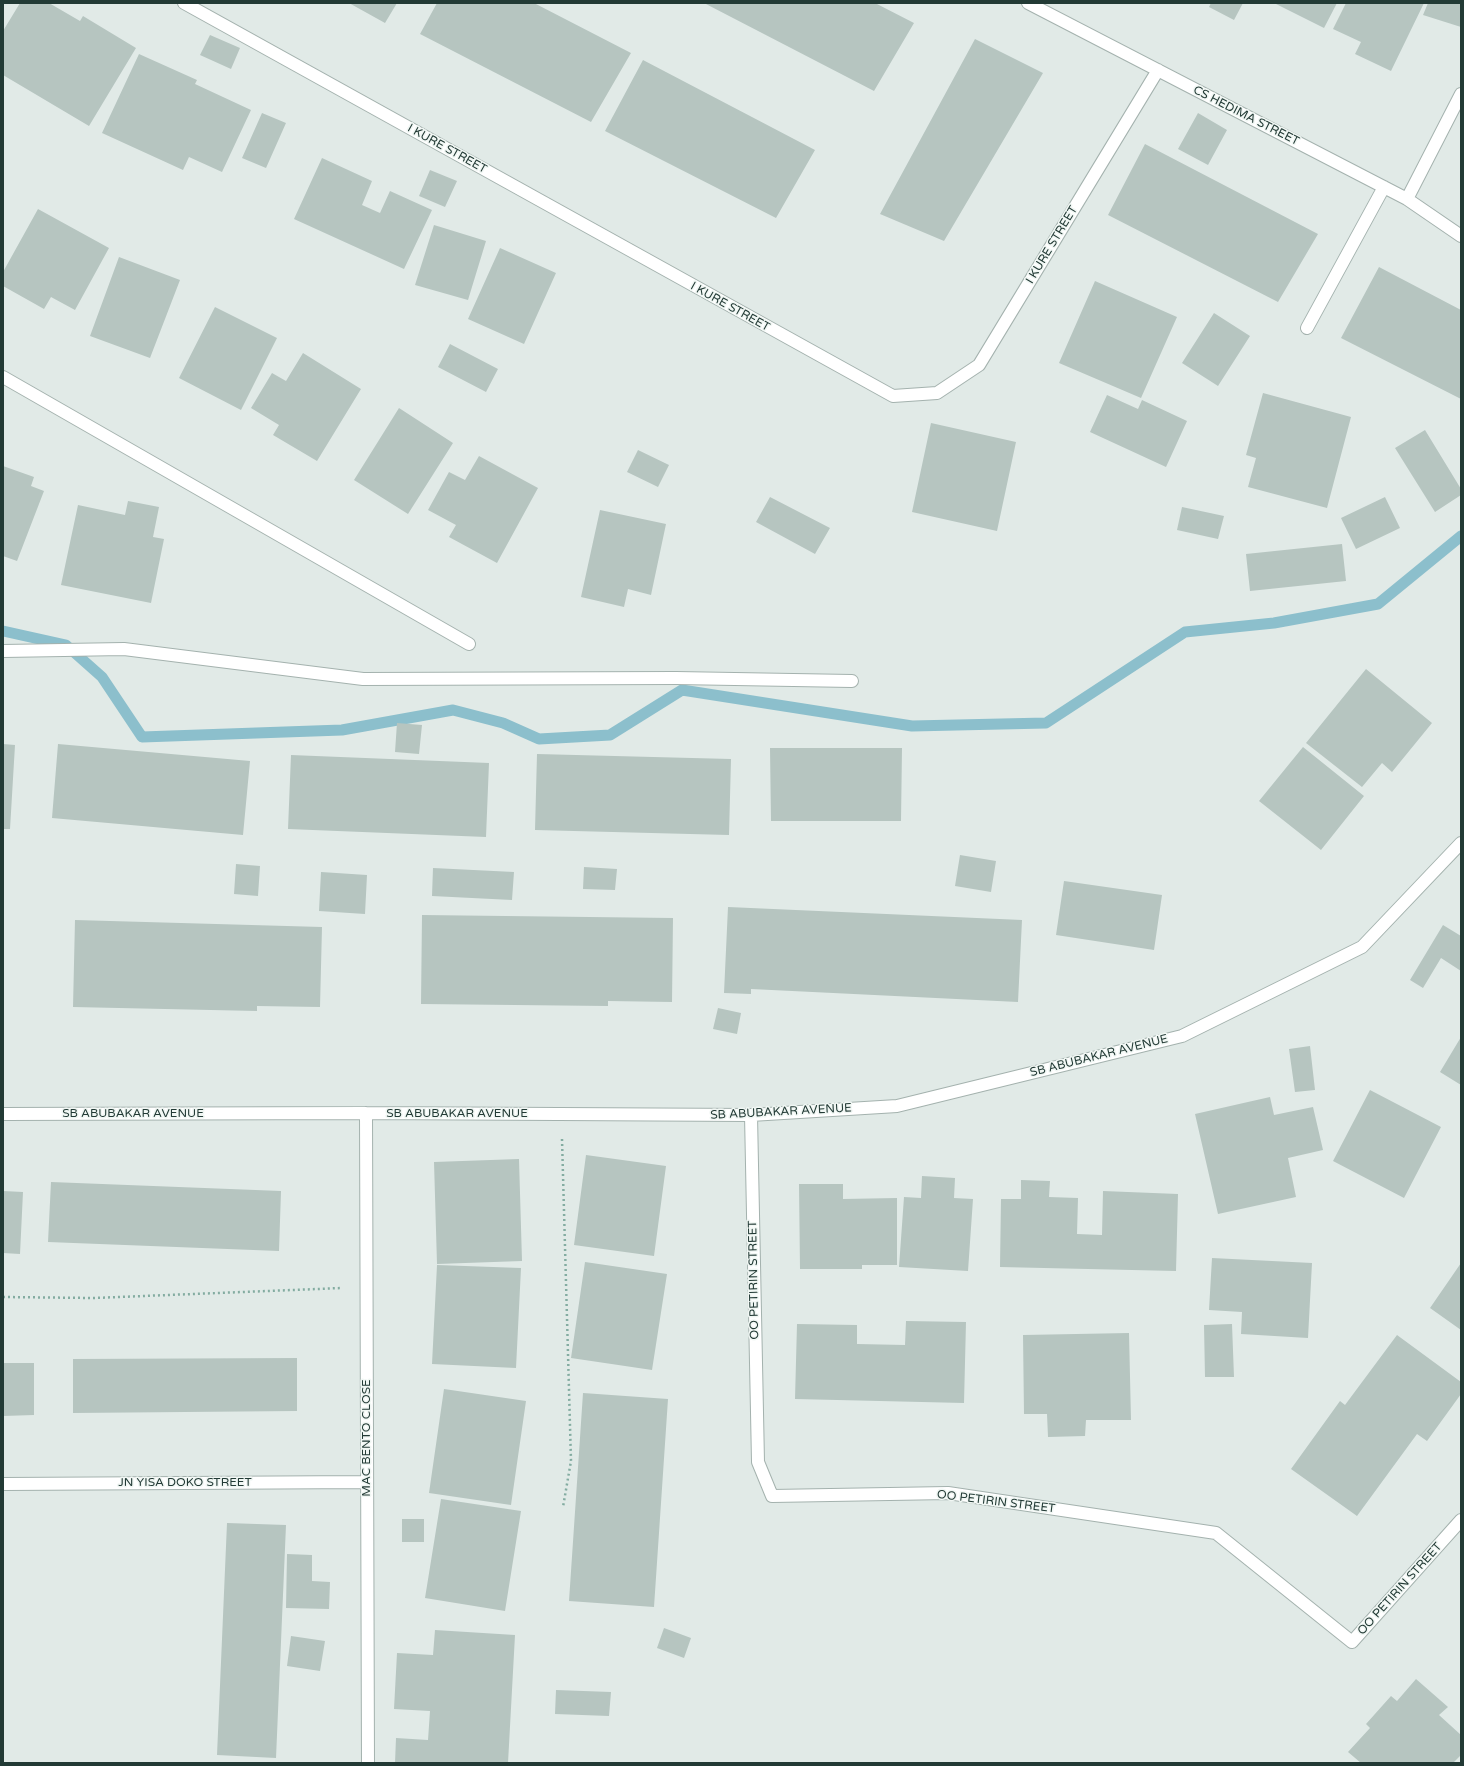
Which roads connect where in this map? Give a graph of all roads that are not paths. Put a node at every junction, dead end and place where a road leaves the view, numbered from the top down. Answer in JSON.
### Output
{"nodes":[{"id":1,"x":184,"y":3,"type":"edge"},
{"id":2,"x":1028,"y":3,"type":"edge"},
{"id":3,"x":1158,"y":70,"type":"junction"},
{"id":4,"x":1461,"y":94,"type":"edge"},
{"id":5,"x":1384,"y":187,"type":"junction"},
{"id":6,"x":1407,"y":199,"type":"junction"},
{"id":7,"x":1461,"y":236,"type":"edge"},
{"id":8,"x":1307,"y":328,"type":"dead end"},
{"id":9,"x":3,"y":377,"type":"edge"},
{"id":10,"x":469,"y":644,"type":"dead end"},
{"id":11,"x":3,"y":651,"type":"edge"},
{"id":12,"x":852,"y":681,"type":"dead end"},
{"id":13,"x":1461,"y":843,"type":"edge"},
{"id":14,"x":366,"y":1113,"type":"junction"},
{"id":15,"x":3,"y":1114,"type":"edge"},
{"id":16,"x":751,"y":1115,"type":"junction"},
{"id":17,"x":367,"y":1482,"type":"junction"},
{"id":18,"x":3,"y":1484,"type":"edge"},
{"id":19,"x":1461,"y":1520,"type":"edge"},
{"id":20,"x":368,"y":1763,"type":"edge"}],
"edges":[{"from":1,"to":3,"type":"street","name":"I KURE STREET"},
{"from":2,"to":3,"type":"street","name":"CS HEDIMA STREET"},
{"from":3,"to":5,"type":"street","name":"CS HEDIMA STREET"},
{"from":4,"to":6,"type":"street"},
{"from":5,"to":6,"type":"street","name":"CS HEDIMA STREET"},
{"from":5,"to":8,"type":"street"},
{"from":6,"to":7,"type":"street","name":"CS HEDIMA STREET"},
{"from":9,"to":10,"type":"street"},
{"from":11,"to":12,"type":"street"},
{"from":13,"to":16,"type":"street","name":"SB ABUBAKAR AVENUE"},
{"from":14,"to":15,"type":"street","name":"SB ABUBAKAR AVENUE"},
{"from":14,"to":16,"type":"street","name":"SB ABUBAKAR AVENUE"},
{"from":14,"to":17,"type":"street","name":"MAC BENTO CLOSE"},
{"from":16,"to":19,"type":"street","name":"OO PETIRIN STREET"},
{"from":17,"to":18,"type":"street","name":"JN YISA DOKO STREET"},
{"from":17,"to":20,"type":"street","name":"MAC BENTO CLOSE"}]}
